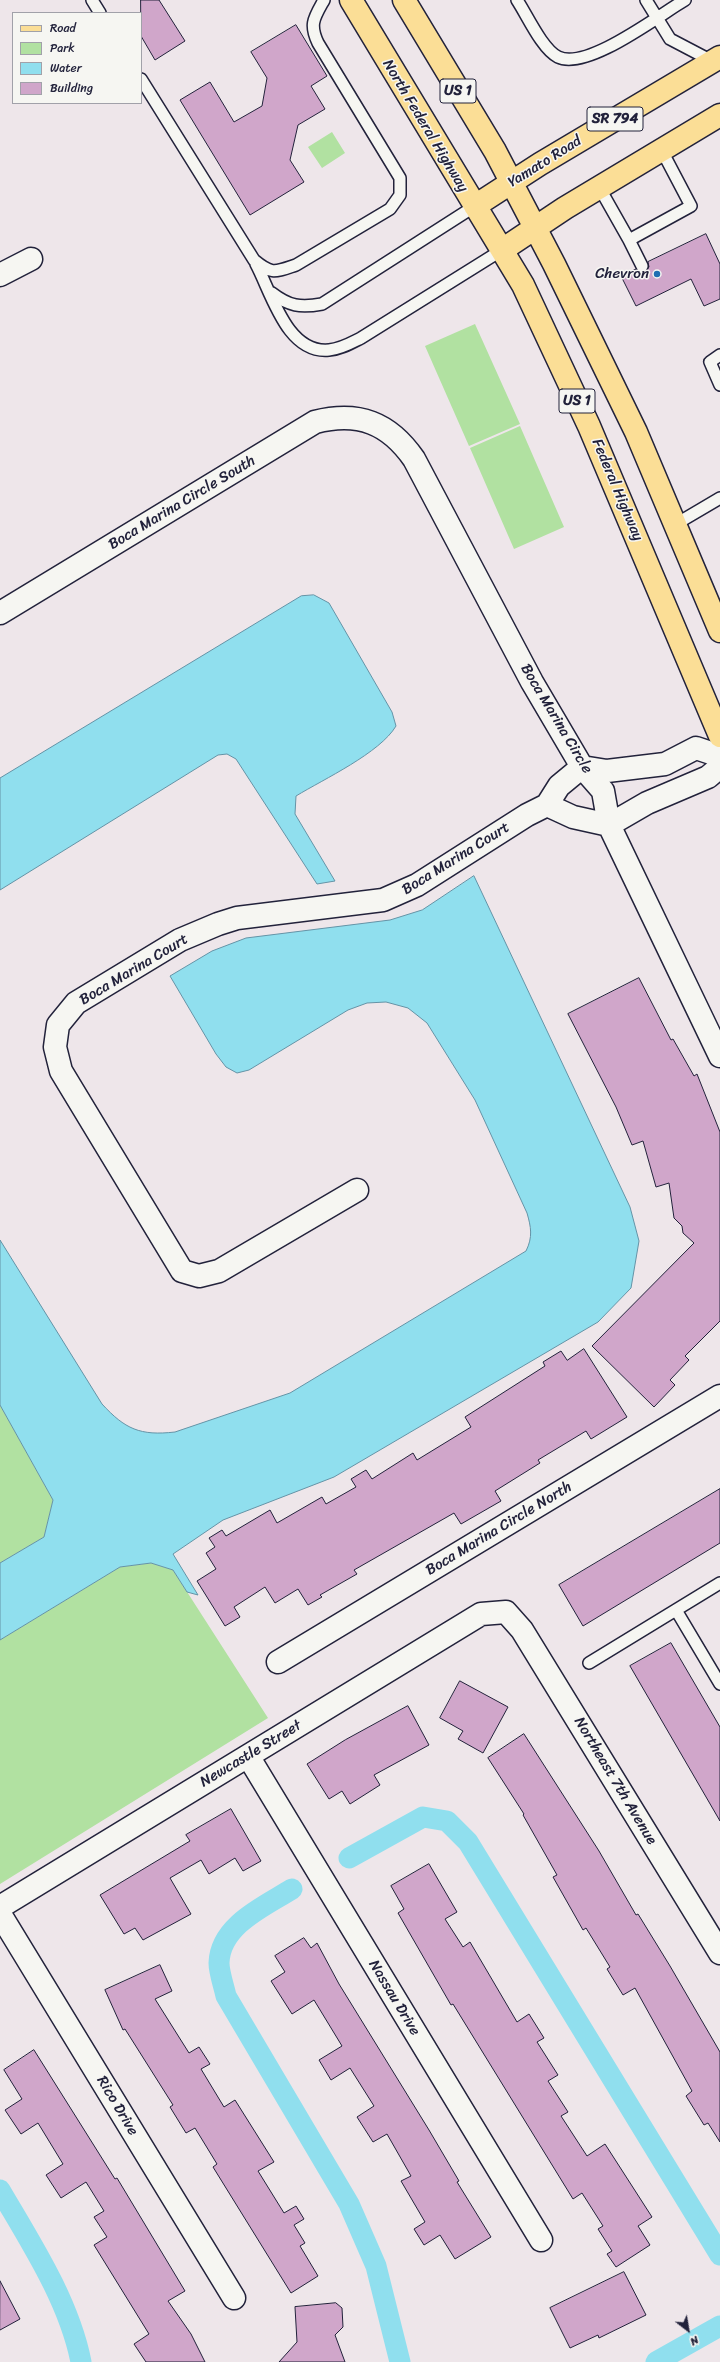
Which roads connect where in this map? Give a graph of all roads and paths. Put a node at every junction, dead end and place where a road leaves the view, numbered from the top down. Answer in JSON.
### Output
{"nodes":[{"id":1,"x":92,"y":0,"type":"edge"},
{"id":2,"x":324,"y":0,"type":"edge"},
{"id":3,"x":351,"y":0,"type":"edge"},
{"id":4,"x":404,"y":0,"type":"edge"},
{"id":5,"x":517,"y":0,"type":"edge"},
{"id":6,"x":646,"y":0,"type":"edge"},
{"id":7,"x":685,"y":0,"type":"edge"},
{"id":8,"x":99,"y":12,"type":"edge"},
{"id":9,"x":657,"y":17,"type":"junction"},
{"id":10,"x":716,"y":59,"type":"edge"},
{"id":11,"x":142,"y":81,"type":"edge"},
{"id":12,"x":719,"y":119,"type":"edge"},
{"id":13,"x":661,"y":149,"type":"junction"},
{"id":14,"x":511,"y":182,"type":"junction"},
{"id":15,"x":599,"y":187,"type":"junction"},
{"id":16,"x":475,"y":206,"type":"junction"},
{"id":17,"x":536,"y":228,"type":"junction"},
{"id":18,"x":630,"y":240,"type":"junction"},
{"id":19,"x":502,"y":250,"type":"junction"},
{"id":20,"x":31,"y":259,"type":"dead end"},
{"id":21,"x":254,"y":260,"type":"junction"},
{"id":22,"x":642,"y":266,"type":"dead end"},
{"id":23,"x":0,"y":275,"type":"edge"},
{"id":24,"x":271,"y":292,"type":"junction"},
{"id":25,"x":720,"y":355,"type":"edge"},
{"id":26,"x":720,"y":385,"type":"edge"},
{"id":27,"x":372,"y":422,"type":"joint"},
{"id":28,"x":720,"y":498,"type":"edge"},
{"id":29,"x":676,"y":524,"type":"junction"},
{"id":30,"x":0,"y":613,"type":"edge"},
{"id":31,"x":720,"y":631,"type":"edge"},
{"id":32,"x":720,"y":736,"type":"edge"},
{"id":33,"x":720,"y":756,"type":"edge"},
{"id":34,"x":582,"y":767,"type":"junction"},
{"id":35,"x":720,"y":767,"type":"edge"},
{"id":36,"x":547,"y":805,"type":"junction"},
{"id":37,"x":609,"y":824,"type":"junction"},
{"id":38,"x":720,"y":1056,"type":"edge"},
{"id":39,"x":357,"y":1190,"type":"dead end"},
{"id":40,"x":720,"y":1396,"type":"edge"},
{"id":41,"x":720,"y":1583,"type":"edge"},
{"id":42,"x":676,"y":1610,"type":"junction"},
{"id":43,"x":506,"y":1612,"type":"joint"},
{"id":44,"x":278,"y":1662,"type":"dead end"},
{"id":45,"x":589,"y":1663,"type":"dead end"},
{"id":46,"x":720,"y":1684,"type":"edge"},
{"id":47,"x":248,"y":1756,"type":"junction"},
{"id":48,"x":0,"y":1907,"type":"edge"},
{"id":49,"x":0,"y":1914,"type":"edge"},
{"id":50,"x":720,"y":1953,"type":"edge"},
{"id":51,"x":541,"y":2240,"type":"dead end"},
{"id":52,"x":234,"y":2298,"type":"dead end"}],
"edges":[{"from":1,"to":8,"type":"lane"},
{"from":2,"to":21,"type":"lane"},
{"from":3,"to":16,"type":"main road","name":"North Federal Highway","number":"US 1"},
{"from":4,"to":14,"type":"main road","number":"US 1"},
{"from":5,"to":9,"type":"lane"},
{"from":6,"to":9,"type":"lane"},
{"from":7,"to":9,"type":"lane"},
{"from":9,"to":10,"type":"lane"},
{"from":10,"to":14,"type":"main road","name":"Yamato Road","number":"SR 794"},
{"from":11,"to":21,"type":"lane"},
{"from":12,"to":13,"type":"main road"},
{"from":13,"to":15,"type":"main road"},
{"from":13,"to":18,"type":"lane"},
{"from":14,"to":16,"type":"main road","name":"Yamato Road","number":"SR 794"},
{"from":14,"to":17,"type":"main road","number":"US 1"},
{"from":15,"to":17,"type":"main road"},
{"from":15,"to":18,"type":"lane"},
{"from":16,"to":19,"type":"main road","name":"North Federal Highway","number":"US 1"},
{"from":16,"to":24,"type":"lane"},
{"from":17,"to":19,"type":"main road"},
{"from":17,"to":29,"type":"main road","number":"US 1"},
{"from":18,"to":22,"type":"lane"},
{"from":19,"to":24,"type":"lane"},
{"from":19,"to":32,"type":"main road","name":"Federal Highway","number":"US 1"},
{"from":20,"to":23,"type":"street"},
{"from":21,"to":24,"type":"lane"},
{"from":25,"to":26,"type":"lane"},
{"from":27,"to":30,"type":"street","name":"Boca Marina Circle South"},
{"from":27,"to":34,"type":"street","name":"Boca Marina Circle"},
{"from":28,"to":29,"type":"lane"},
{"from":29,"to":31,"type":"main road","number":"US 1"},
{"from":33,"to":34,"type":"street"},
{"from":34,"to":36,"type":"street"},
{"from":34,"to":37,"type":"street","name":"Boca Marina Circle"},
{"from":35,"to":37,"type":"street"},
{"from":36,"to":37,"type":"street"},
{"from":36,"to":39,"type":"street","name":"Boca Marina Court"},
{"from":37,"to":38,"type":"street","name":"Boca Marina Circle"},
{"from":40,"to":44,"type":"street","name":"Boca Marina Circle North"},
{"from":41,"to":42,"type":"lane"},
{"from":42,"to":45,"type":"lane"},
{"from":42,"to":46,"type":"lane"},
{"from":43,"to":47,"type":"street","name":"Newcastle Street"},
{"from":43,"to":50,"type":"street","name":"Northeast 7th Avenue"},
{"from":47,"to":48,"type":"street","name":"Newcastle Street"},
{"from":47,"to":51,"type":"street","name":"Nassau Drive"},
{"from":49,"to":52,"type":"street","name":"Rico Drive"}]}
